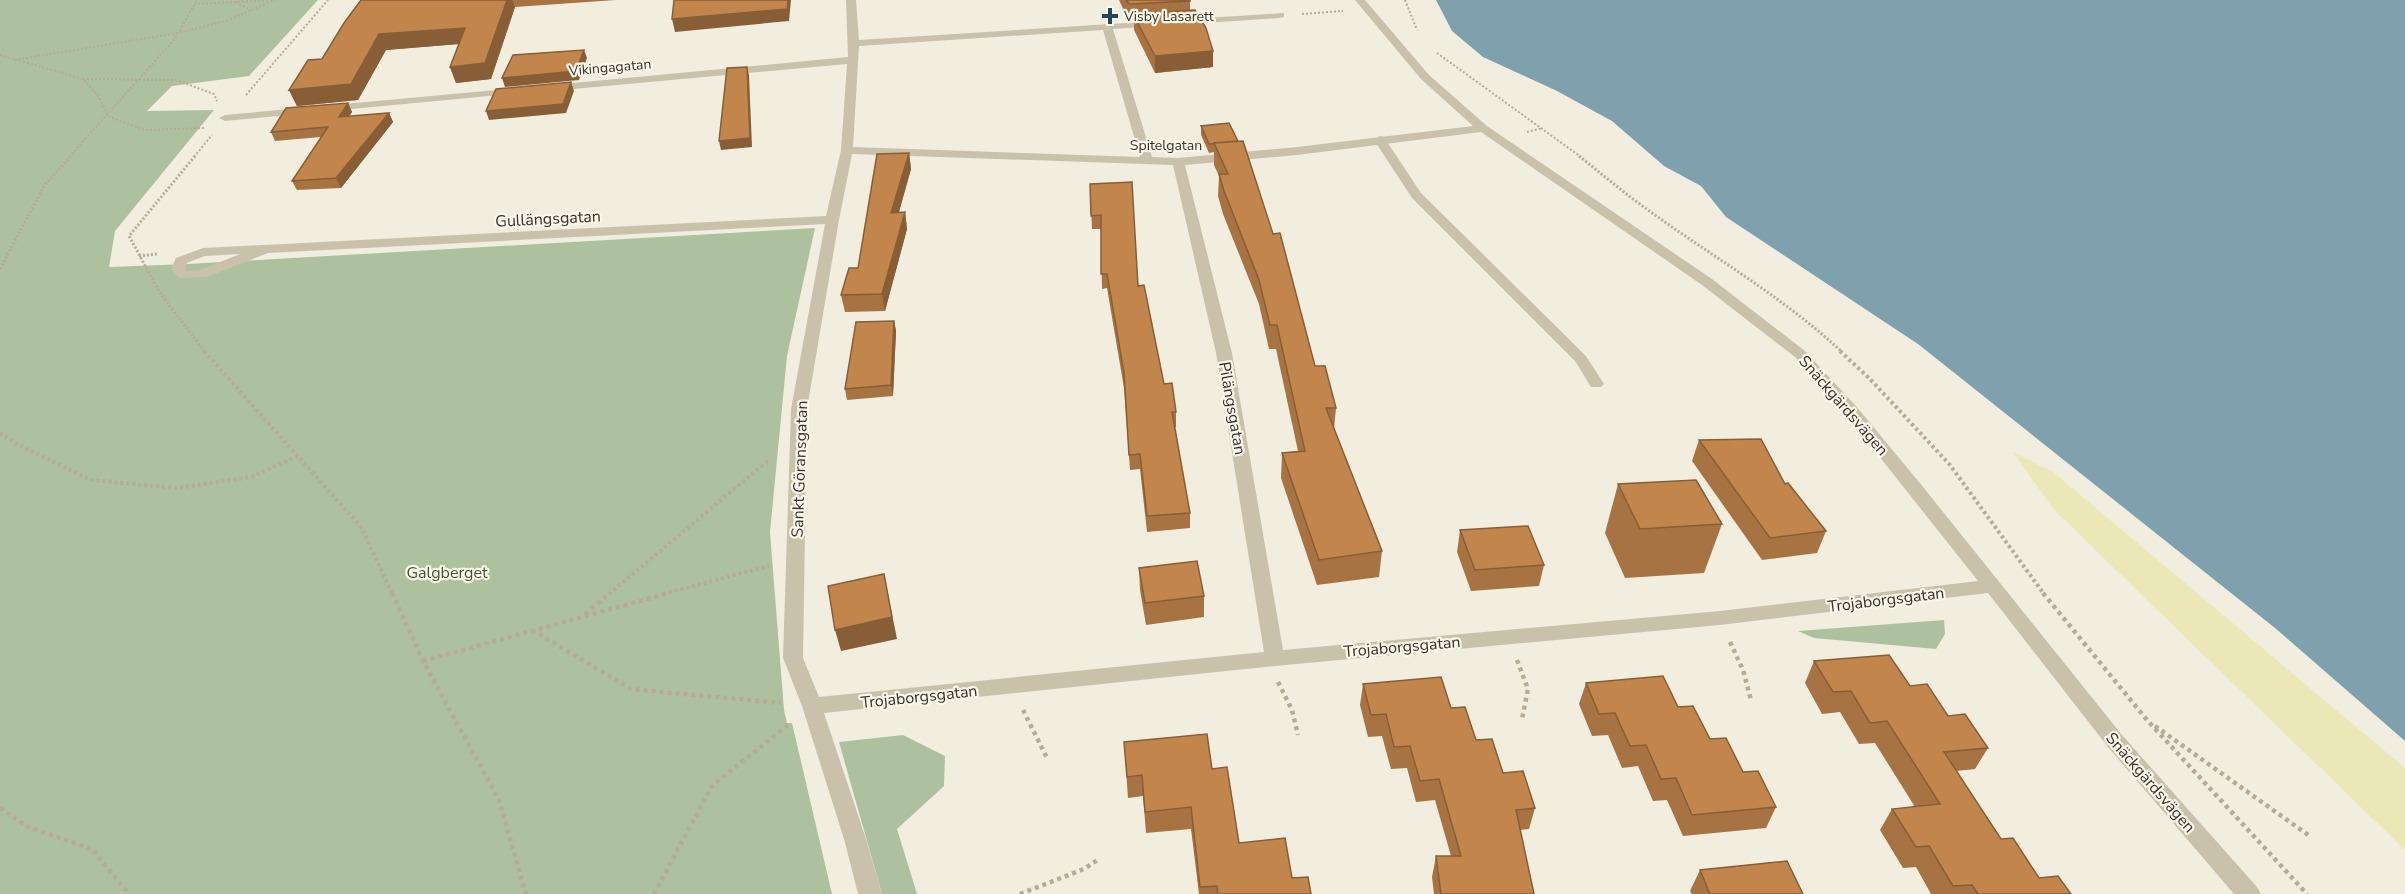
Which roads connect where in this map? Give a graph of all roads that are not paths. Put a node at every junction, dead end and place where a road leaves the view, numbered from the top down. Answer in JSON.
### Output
{"nodes":[{"id":1,"x":851,"y":0,"type":"edge"},
{"id":2,"x":1364,"y":5,"type":"edge"},
{"id":3,"x":1280,"y":15,"type":"road end"},
{"id":4,"x":1107,"y":27,"type":"junction"},
{"id":5,"x":854,"y":43,"type":"junction"},
{"id":6,"x":854,"y":60,"type":"junction"},
{"id":7,"x":225,"y":118,"type":"road end"},
{"id":8,"x":1483,"y":128,"type":"junction"},
{"id":9,"x":1380,"y":140,"type":"junction"},
{"id":10,"x":848,"y":150,"type":"junction"},
{"id":11,"x":1147,"y":160,"type":"junction"},
{"id":12,"x":1178,"y":162,"type":"junction"},
{"id":13,"x":832,"y":220,"type":"junction"},
{"id":14,"x":265,"y":249,"type":"junction"},
{"id":15,"x":1596,"y":384,"type":"dead end"},
{"id":16,"x":1993,"y":586,"type":"junction"},
{"id":17,"x":1275,"y":658,"type":"junction"},
{"id":18,"x":812,"y":706,"type":"junction"},
{"id":19,"x":870,"y":894,"type":"edge"},
{"id":20,"x":2249,"y":894,"type":"edge"}],
"edges":[{"from":1,"to":5,"type":"street","name":"Sankt Göransgatan"},
{"from":2,"to":8,"type":"street","name":"Snäckgärdsvägen"},
{"from":3,"to":4,"type":"street"},
{"from":4,"to":5,"type":"street"},
{"from":4,"to":11,"type":"street"},
{"from":5,"to":6,"type":"street","name":"Sankt Göransgatan"},
{"from":6,"to":7,"type":"street","name":"Vikingagatan"},
{"from":6,"to":10,"type":"street","name":"Sankt Göransgatan"},
{"from":8,"to":9,"type":"street","name":"Spitelgatan"},
{"from":8,"to":16,"type":"street","name":"Snäckgärdsvägen"},
{"from":9,"to":12,"type":"street","name":"Spitelgatan"},
{"from":9,"to":15,"type":"street"},
{"from":10,"to":11,"type":"street","name":"Spitelgatan"},
{"from":10,"to":13,"type":"street","name":"Sankt Göransgatan"},
{"from":11,"to":12,"type":"street","name":"Spitelgatan"},
{"from":12,"to":17,"type":"street","name":"Pilängsgatan"},
{"from":13,"to":14,"type":"street","name":"Gullängsgatan"},
{"from":13,"to":18,"type":"street","name":"Sankt Göransgatan"},
{"from":14,"to":14,"type":"street","name":"Gullängsgatan"},
{"from":16,"to":17,"type":"street","name":"Trojaborgsgatan"},
{"from":16,"to":20,"type":"street","name":"Snäckgärdsvägen"},
{"from":17,"to":18,"type":"street","name":"Trojaborgsgatan"},
{"from":18,"to":19,"type":"street","name":"Sankt Göransgatan"}]}
